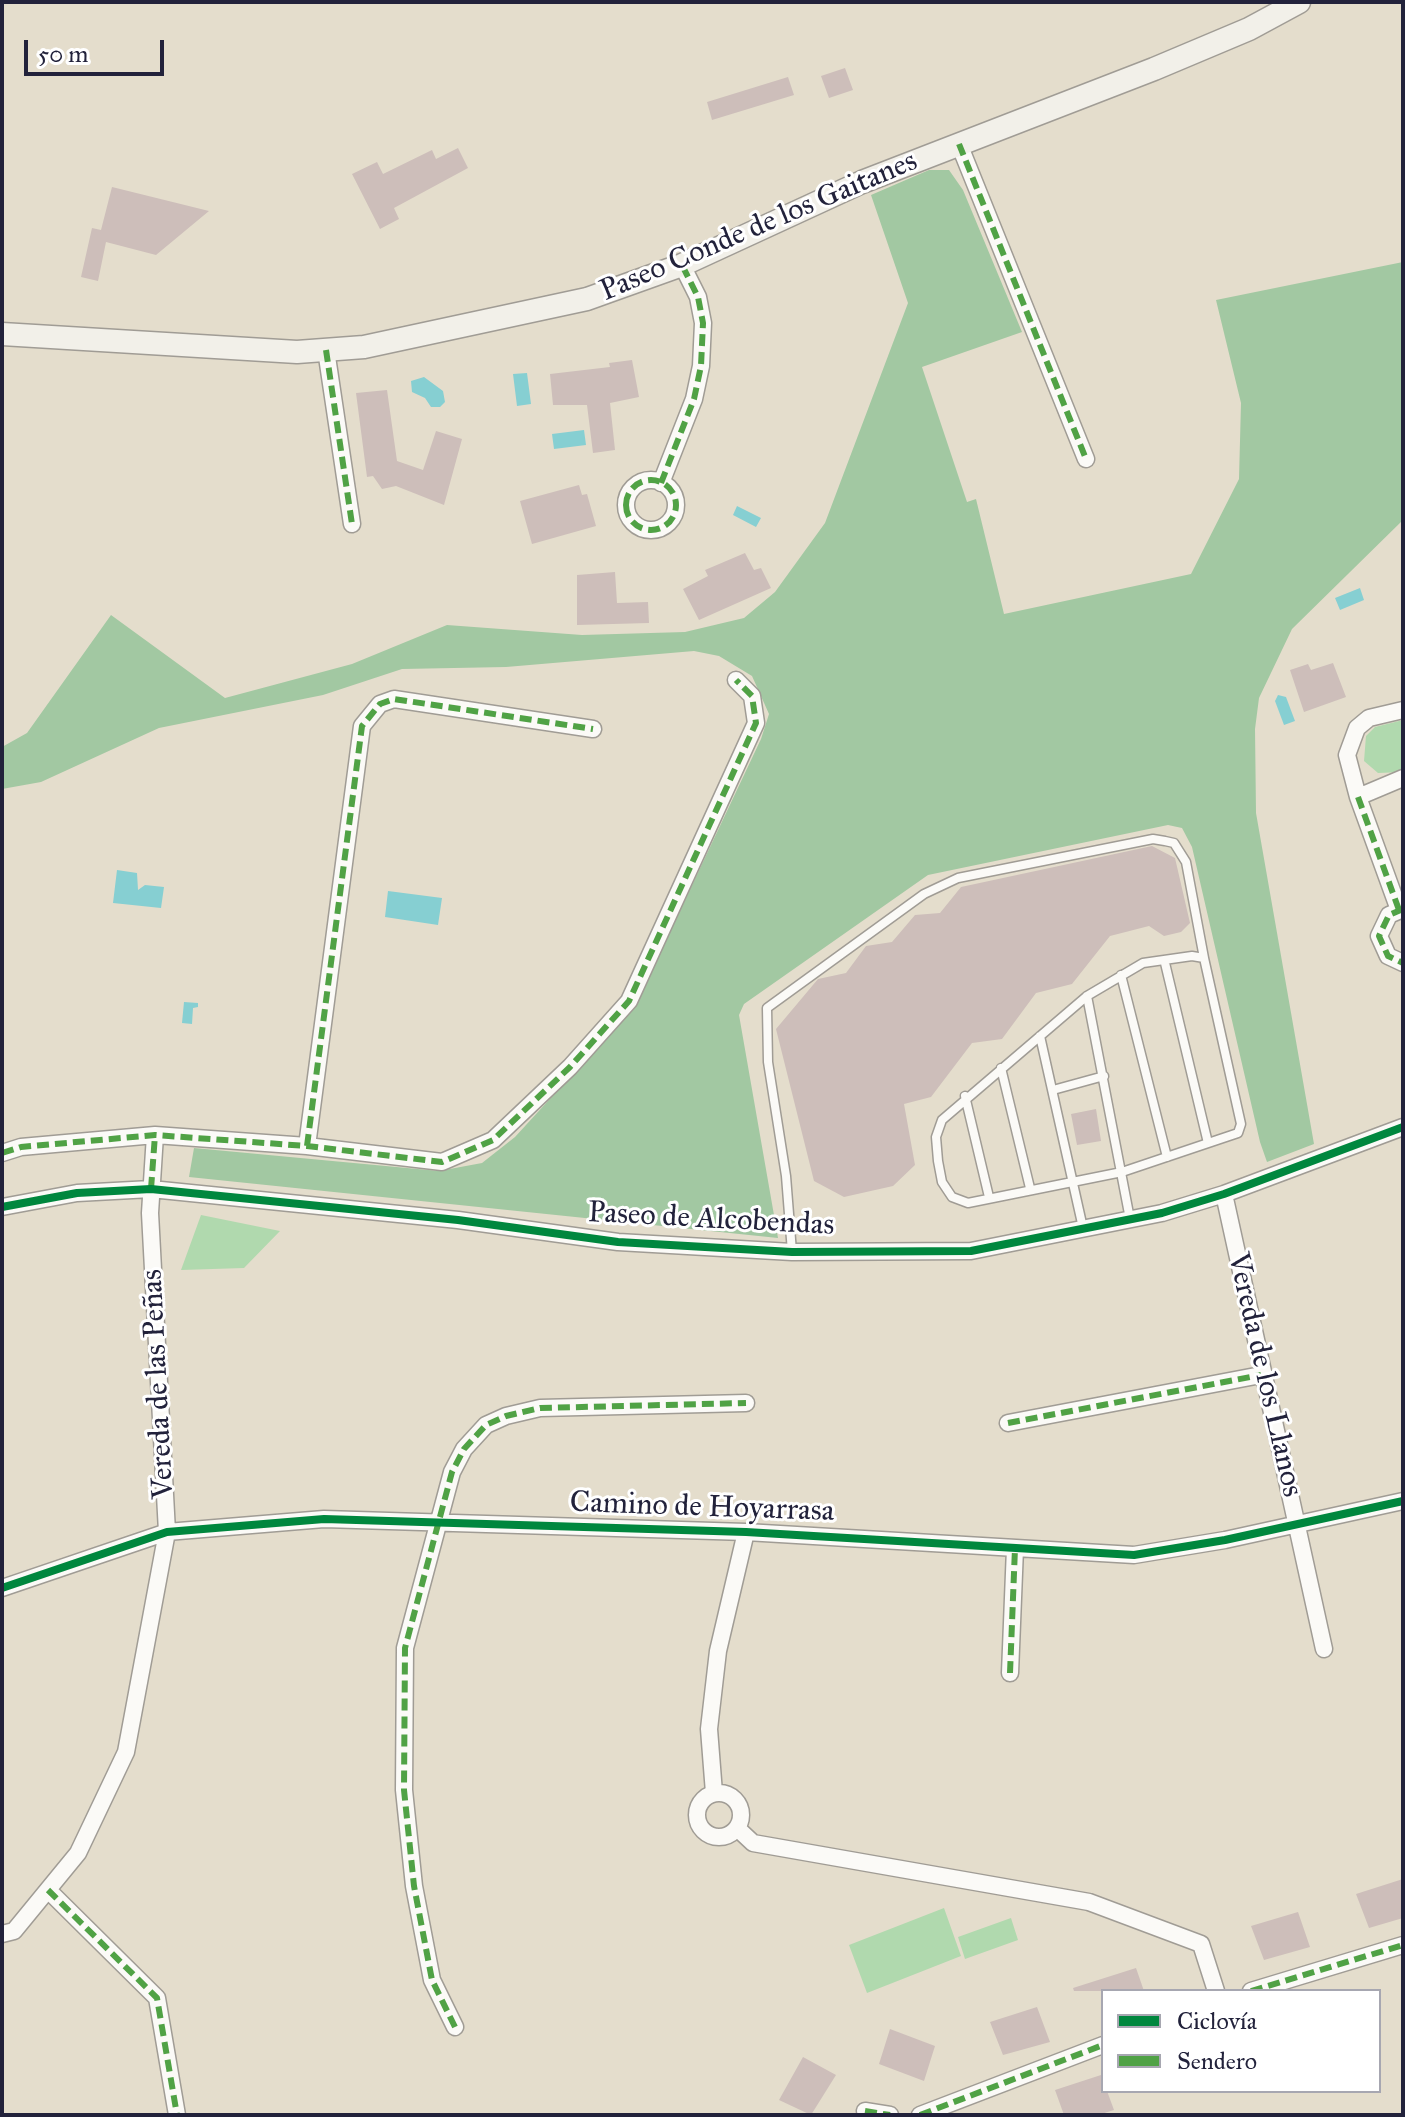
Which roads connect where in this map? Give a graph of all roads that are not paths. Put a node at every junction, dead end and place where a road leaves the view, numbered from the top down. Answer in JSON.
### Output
{"nodes":[{"id":1,"x":1299,"y":2,"type":"edge"},
{"id":2,"x":959,"y":144,"type":"junction"},
{"id":3,"x":682,"y":265,"type":"junction"},
{"id":4,"x":2,"y":334,"type":"edge"},
{"id":5,"x":326,"y":350,"type":"junction"},
{"id":6,"x":1086,"y":459,"type":"dead end"},
{"id":7,"x":661,"y":483,"type":"dead end"},
{"id":8,"x":352,"y":524,"type":"dead end"},
{"id":9,"x":736,"y":680,"type":"dead end"},
{"id":10,"x":1403,"y":710,"type":"edge"},
{"id":11,"x":593,"y":729,"type":"dead end"},
{"id":12,"x":1403,"y":778,"type":"edge"},
{"id":13,"x":1358,"y":797,"type":"junction"},
{"id":14,"x":1401,"y":910,"type":"edge"},
{"id":15,"x":1204,"y":958,"type":"junction"},
{"id":16,"x":1165,"y":963,"type":"junction"},
{"id":17,"x":1403,"y":963,"type":"edge"},
{"id":18,"x":1121,"y":975,"type":"junction"},
{"id":19,"x":1087,"y":996,"type":"junction"},
{"id":20,"x":1040,"y":1036,"type":"junction"},
{"id":21,"x":1001,"y":1068,"type":"junction"},
{"id":22,"x":1104,"y":1076,"type":"junction"},
{"id":23,"x":1053,"y":1090,"type":"junction"},
{"id":24,"x":965,"y":1096,"type":"junction"},
{"id":25,"x":1403,"y":1127,"type":"edge"},
{"id":26,"x":155,"y":1135,"type":"junction"},
{"id":27,"x":1208,"y":1143,"type":"junction"},
{"id":28,"x":307,"y":1146,"type":"junction"},
{"id":29,"x":2,"y":1153,"type":"edge"},
{"id":30,"x":1167,"y":1157,"type":"junction"},
{"id":31,"x":1122,"y":1172,"type":"junction"},
{"id":32,"x":1073,"y":1181,"type":"junction"},
{"id":33,"x":1030,"y":1188,"type":"junction"},
{"id":34,"x":151,"y":1189,"type":"junction"},
{"id":35,"x":1224,"y":1194,"type":"junction"},
{"id":36,"x":989,"y":1197,"type":"junction"},
{"id":37,"x":2,"y":1207,"type":"edge"},
{"id":38,"x":1131,"y":1221,"type":"junction"},
{"id":39,"x":1084,"y":1229,"type":"junction"},
{"id":40,"x":792,"y":1252,"type":"junction"},
{"id":41,"x":1261,"y":1375,"type":"junction"},
{"id":42,"x":746,"y":1403,"type":"dead end"},
{"id":43,"x":1008,"y":1423,"type":"dead end"},
{"id":44,"x":1403,"y":1501,"type":"edge"},
{"id":45,"x":439,"y":1522,"type":"junction"},
{"id":46,"x":1298,"y":1524,"type":"junction"},
{"id":47,"x":167,"y":1532,"type":"junction"},
{"id":48,"x":746,"y":1532,"type":"junction"},
{"id":49,"x":1015,"y":1548,"type":"junction"},
{"id":50,"x":2,"y":1588,"type":"edge"},
{"id":51,"x":1324,"y":1649,"type":"dead end"},
{"id":52,"x":1010,"y":1673,"type":"dead end"},
{"id":53,"x":714,"y":1793,"type":"junction"},
{"id":54,"x":737,"y":1828,"type":"junction"},
{"id":55,"x":48,"y":1890,"type":"junction"},
{"id":56,"x":2,"y":1934,"type":"edge"},
{"id":57,"x":1403,"y":1945,"type":"edge"},
{"id":58,"x":1215,"y":1989,"type":"edge"},
{"id":59,"x":1258,"y":1989,"type":"edge"},
{"id":60,"x":455,"y":2027,"type":"dead end"},
{"id":61,"x":1101,"y":2046,"type":"edge"},
{"id":62,"x":865,"y":2111,"type":"dead end"},
{"id":63,"x":177,"y":2115,"type":"edge"},
{"id":64,"x":890,"y":2115,"type":"edge"},
{"id":65,"x":920,"y":2115,"type":"edge"}],
"edges":[{"from":1,"to":2,"type":"street","name":"Paseo Conde de los Gaitanes"},
{"from":2,"to":3,"type":"street","name":"Paseo Conde de los Gaitanes"},
{"from":2,"to":6,"type":"street"},
{"from":3,"to":5,"type":"street","name":"Paseo Conde de los Gaitanes"},
{"from":3,"to":7,"type":"street"},
{"from":4,"to":5,"type":"street","name":"Paseo Conde de los Gaitanes"},
{"from":5,"to":8,"type":"street"},
{"from":9,"to":28,"type":"street"},
{"from":10,"to":13,"type":"street"},
{"from":11,"to":28,"type":"street"},
{"from":12,"to":13,"type":"street"},
{"from":13,"to":14,"type":"street"},
{"from":14,"to":17,"type":"street"},
{"from":15,"to":16,"type":"lane"},
{"from":15,"to":27,"type":"lane"},
{"from":15,"to":40,"type":"lane"},
{"from":16,"to":18,"type":"lane"},
{"from":16,"to":27,"type":"lane"},
{"from":18,"to":19,"type":"lane"},
{"from":18,"to":30,"type":"lane"},
{"from":19,"to":20,"type":"lane"},
{"from":19,"to":22,"type":"lane"},
{"from":20,"to":21,"type":"lane"},
{"from":20,"to":23,"type":"lane"},
{"from":21,"to":24,"type":"lane"},
{"from":21,"to":33,"type":"lane"},
{"from":22,"to":23,"type":"lane"},
{"from":22,"to":31,"type":"lane"},
{"from":23,"to":32,"type":"lane"},
{"from":24,"to":36,"type":"lane"},
{"from":24,"to":36,"type":"lane"},
{"from":25,"to":35,"type":"street","name":"Paseo de Alcobendas"},
{"from":26,"to":28,"type":"street"},
{"from":26,"to":29,"type":"street"},
{"from":26,"to":34,"type":"street","name":"Vereda de las Peñas"},
{"from":27,"to":30,"type":"lane"},
{"from":30,"to":31,"type":"lane"},
{"from":31,"to":32,"type":"lane"},
{"from":31,"to":38,"type":"lane"},
{"from":32,"to":33,"type":"lane"},
{"from":32,"to":39,"type":"lane"},
{"from":33,"to":36,"type":"lane"},
{"from":34,"to":37,"type":"street","name":"Paseo de Alcobendas"},
{"from":34,"to":40,"type":"street","name":"Paseo de Alcobendas"},
{"from":34,"to":47,"type":"street","name":"Vereda de las Peñas"},
{"from":35,"to":38,"type":"street","name":"Paseo de Alcobendas"},
{"from":35,"to":41,"type":"street","name":"Vereda de los Llanos"},
{"from":38,"to":39,"type":"street","name":"Paseo de Alcobendas"},
{"from":39,"to":40,"type":"street","name":"Paseo de Alcobendas"},
{"from":41,"to":43,"type":"street"},
{"from":41,"to":46,"type":"street","name":"Vereda de los Llanos"},
{"from":42,"to":45,"type":"street"},
{"from":44,"to":46,"type":"street","name":"Camino de Hoyarrasa"},
{"from":45,"to":47,"type":"street","name":"Camino de Hoyarrasa"},
{"from":45,"to":48,"type":"street","name":"Camino de Hoyarrasa"},
{"from":45,"to":60,"type":"street"},
{"from":46,"to":49,"type":"street","name":"Camino de Hoyarrasa"},
{"from":46,"to":51,"type":"street","name":"Vereda de los Llanos"},
{"from":47,"to":50,"type":"street","name":"Camino de Hoyarrasa"},
{"from":47,"to":55,"type":"street","name":"Vereda de las Peñas"},
{"from":48,"to":49,"type":"street","name":"Camino de Hoyarrasa"},
{"from":48,"to":53,"type":"street","name":"Camino de Hoyarrasa"},
{"from":49,"to":52,"type":"street"},
{"from":53,"to":54,"type":"street"},
{"from":53,"to":54,"type":"street"},
{"from":54,"to":58,"type":"street"},
{"from":55,"to":56,"type":"street","name":"Vereda de las Peñas"},
{"from":55,"to":63,"type":"street"},
{"from":57,"to":59,"type":"street"},
{"from":61,"to":65,"type":"street"},
{"from":62,"to":64,"type":"street"}]}
